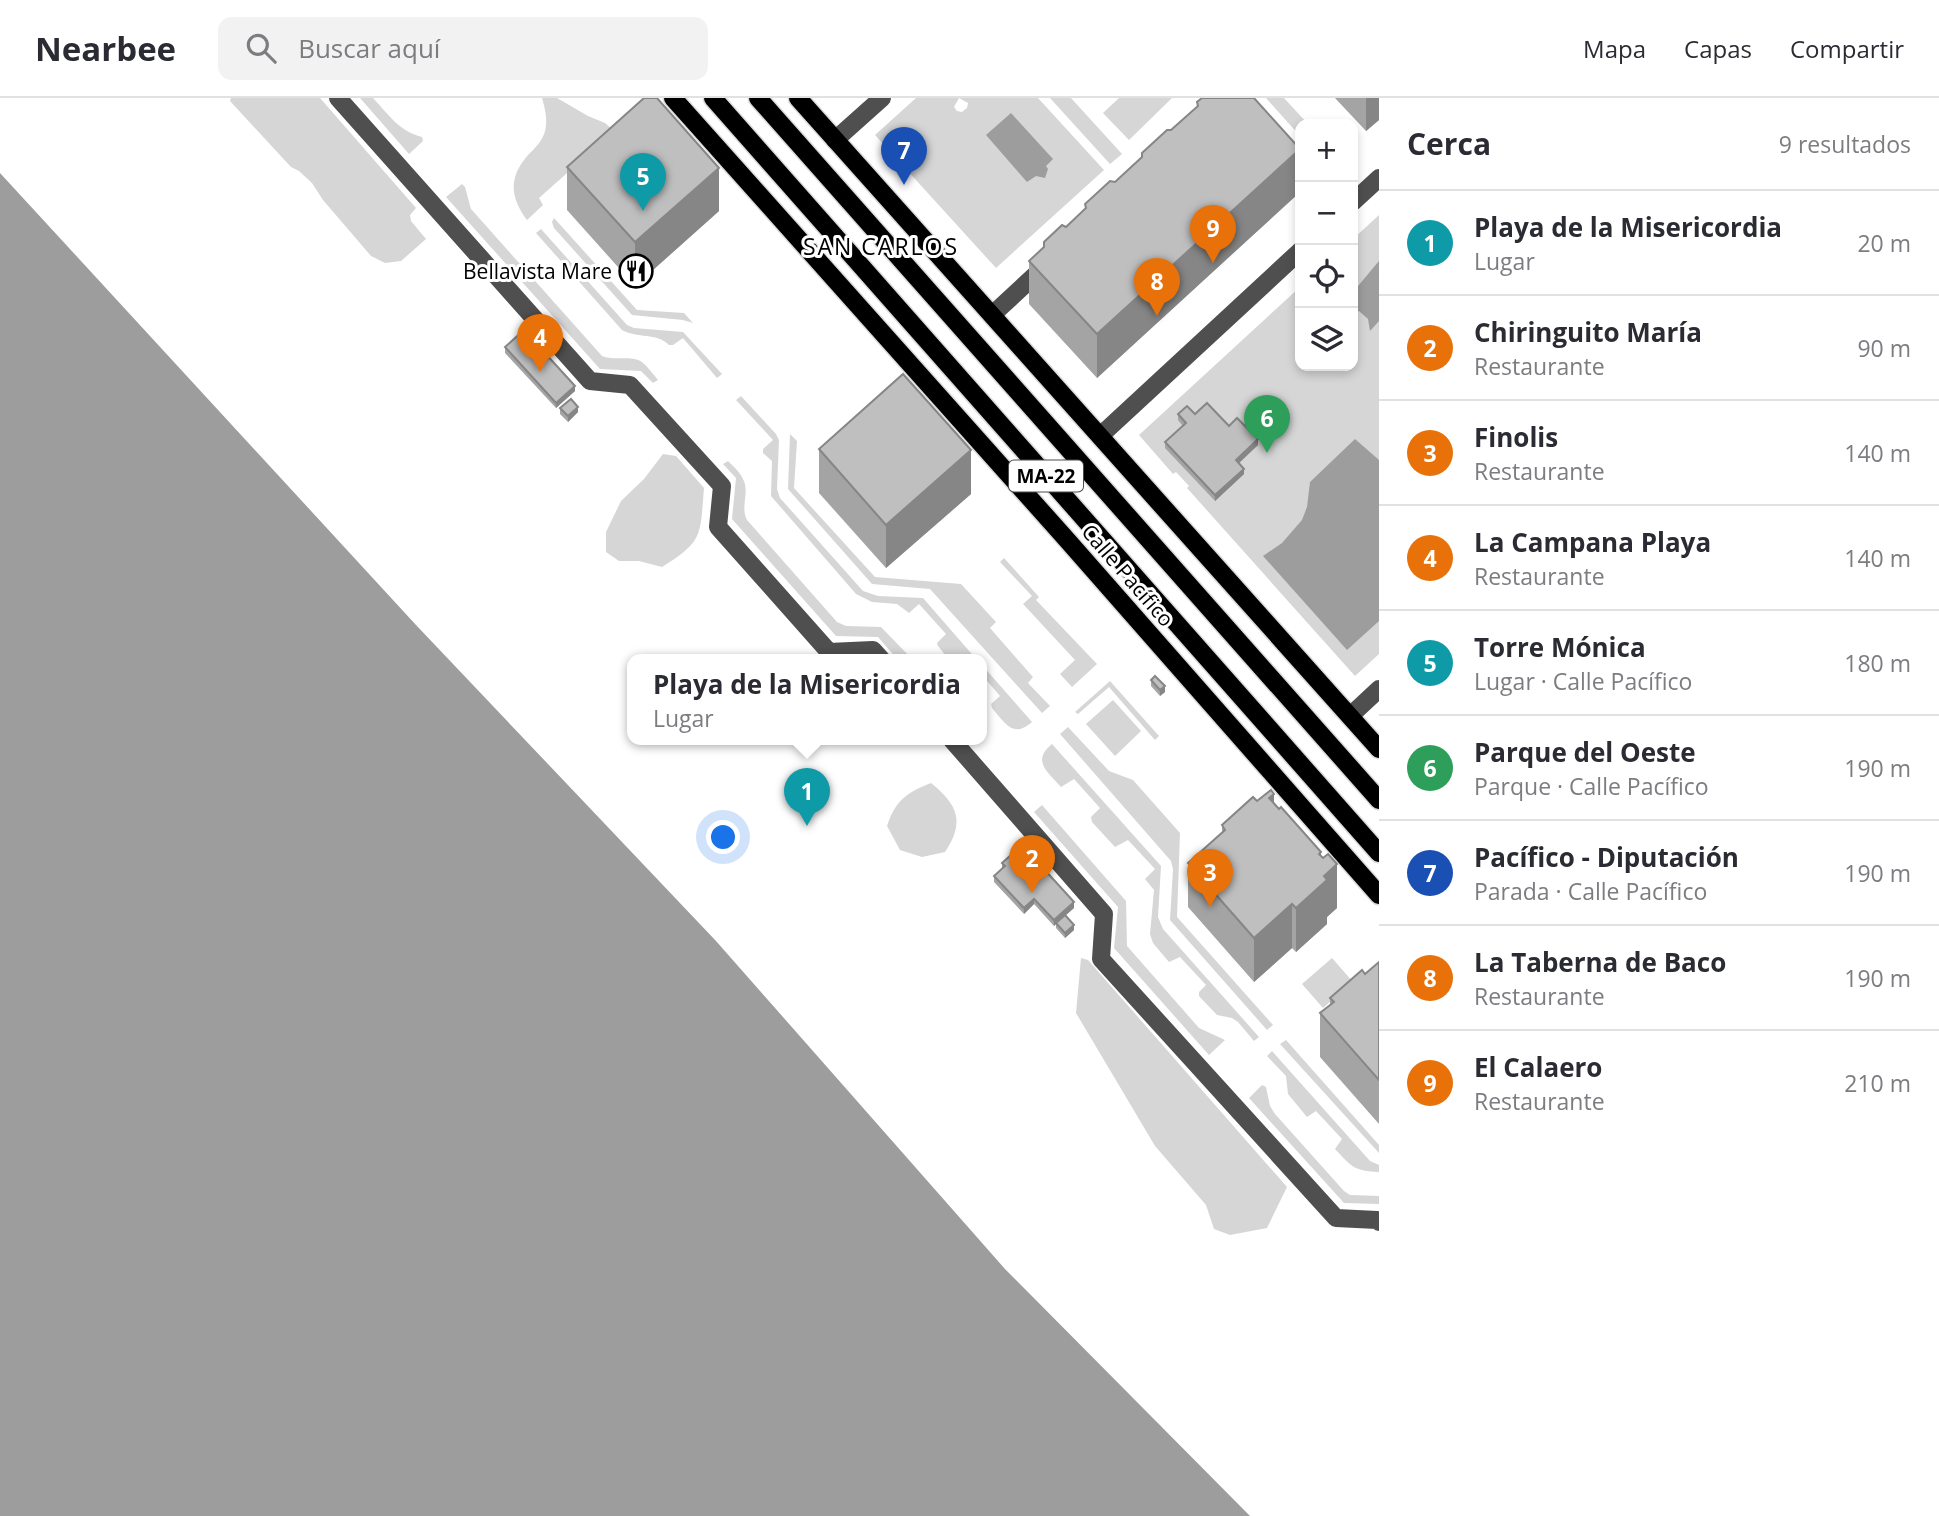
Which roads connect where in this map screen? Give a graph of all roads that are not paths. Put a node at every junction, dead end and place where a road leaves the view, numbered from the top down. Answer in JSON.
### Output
{"nodes":[{"id":1,"x":338,"y":98,"type":"edge"},
{"id":2,"x":673,"y":98,"type":"edge"},
{"id":3,"x":713,"y":98,"type":"edge"},
{"id":4,"x":758,"y":98,"type":"edge"},
{"id":5,"x":798,"y":98,"type":"edge"},
{"id":6,"x":882,"y":98,"type":"edge"},
{"id":7,"x":835,"y":140,"type":"junction"},
{"id":8,"x":1379,"y":178,"type":"edge"},
{"id":9,"x":1358,"y":197,"type":"edge"},
{"id":10,"x":1058,"y":254,"type":"edge"},
{"id":11,"x":1295,"y":256,"type":"edge"},
{"id":12,"x":992,"y":315,"type":"junction"},
{"id":13,"x":1100,"y":436,"type":"junction"},
{"id":14,"x":877,"y":654,"type":"edge"},
{"id":15,"x":1379,"y":689,"type":"edge"},
{"id":16,"x":1350,"y":716,"type":"junction"},
{"id":17,"x":956,"y":745,"type":"edge"},
{"id":18,"x":1379,"y":749,"type":"edge"},
{"id":19,"x":1379,"y":800,"type":"edge"},
{"id":20,"x":1379,"y":853,"type":"edge"},
{"id":21,"x":1379,"y":895,"type":"edge"},
{"id":22,"x":1379,"y":1222,"type":"edge"}],
"edges":[{"from":1,"to":14,"type":"street"},
{"from":2,"to":21,"type":"main road","name":"Calle Pacífico"},
{"from":3,"to":20,"type":"main road","name":"Calle Pacífico","number":"MA-22"},
{"from":4,"to":19,"type":"main road","name":"Calle Pacífico","number":"MA-22"},
{"from":5,"to":7,"type":"main road"},
{"from":6,"to":7,"type":"street"},
{"from":7,"to":12,"type":"main road"},
{"from":8,"to":9,"type":"street"},
{"from":10,"to":12,"type":"street"},
{"from":11,"to":13,"type":"street"},
{"from":12,"to":13,"type":"main road"},
{"from":13,"to":16,"type":"main road"},
{"from":15,"to":16,"type":"street"},
{"from":16,"to":18,"type":"main road"},
{"from":17,"to":22,"type":"street"}]}
